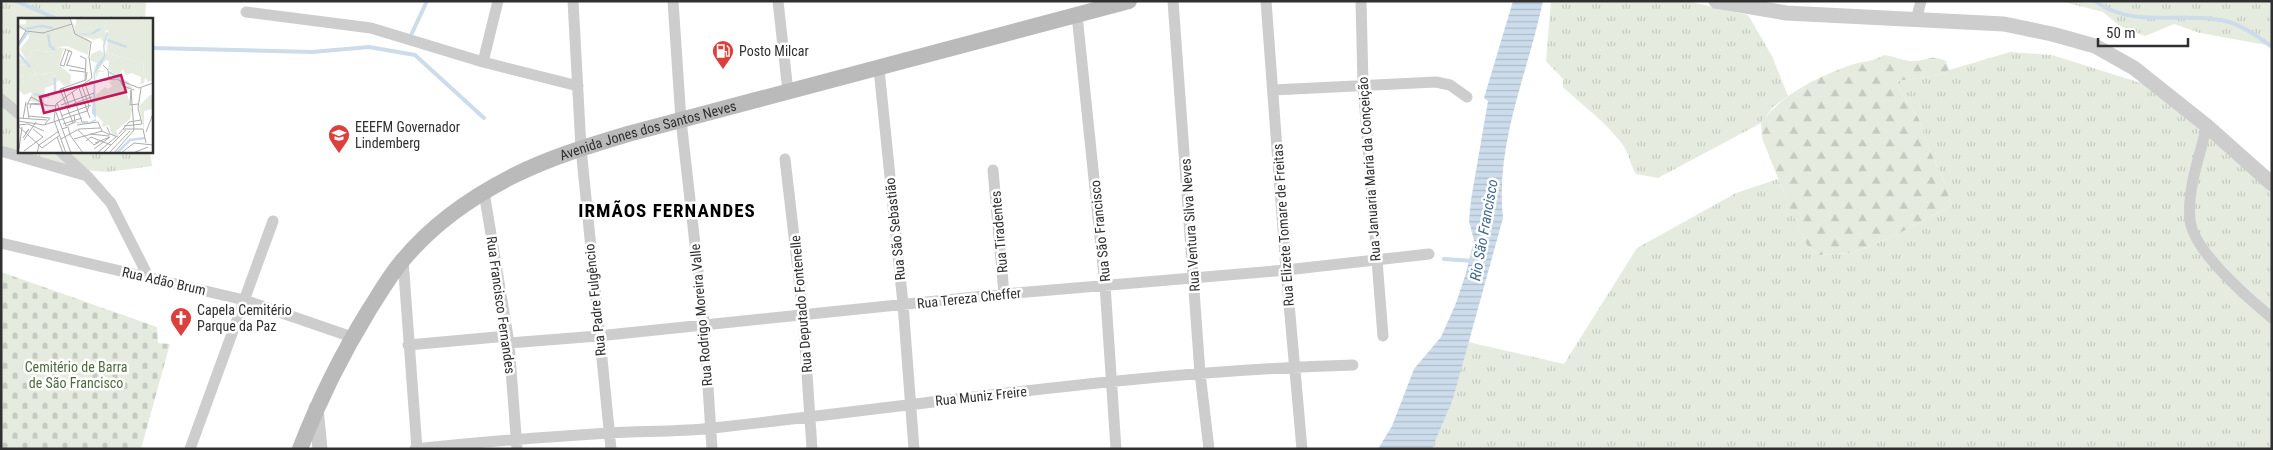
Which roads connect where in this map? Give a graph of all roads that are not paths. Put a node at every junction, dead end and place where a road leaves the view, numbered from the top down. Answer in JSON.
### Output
{"nodes":[{"id":1,"x":498,"y":1,"type":"edge"},
{"id":2,"x":572,"y":1,"type":"edge"},
{"id":3,"x":673,"y":1,"type":"edge"},
{"id":4,"x":778,"y":1,"type":"edge"},
{"id":5,"x":1128,"y":1,"type":"edge"},
{"id":6,"x":1173,"y":1,"type":"edge"},
{"id":7,"x":1266,"y":1,"type":"edge"},
{"id":8,"x":1361,"y":1,"type":"edge"},
{"id":9,"x":1716,"y":1,"type":"edge"},
{"id":10,"x":1921,"y":1,"type":"edge"},
{"id":11,"x":246,"y":12,"type":"dead end"},
{"id":12,"x":1077,"y":15,"type":"junction"},
{"id":13,"x":1916,"y":20,"type":"junction"},
{"id":14,"x":483,"y":62,"type":"junction"},
{"id":15,"x":879,"y":69,"type":"junction"},
{"id":16,"x":1362,"y":84,"type":"junction"},
{"id":17,"x":578,"y":86,"type":"junction"},
{"id":18,"x":1272,"y":90,"type":"junction"},
{"id":19,"x":788,"y":92,"type":"junction"},
{"id":20,"x":1,"y":98,"type":"edge"},
{"id":21,"x":1468,"y":98,"type":"dead end"},
{"id":22,"x":18,"y":113,"type":"edge"},
{"id":23,"x":681,"y":120,"type":"junction"},
{"id":24,"x":2206,"y":126,"type":"junction"},
{"id":25,"x":581,"y":148,"type":"junction"},
{"id":26,"x":1,"y":151,"type":"edge"},
{"id":27,"x":61,"y":152,"type":"edge"},
{"id":28,"x":786,"y":159,"type":"dead end"},
{"id":29,"x":993,"y":170,"type":"dead end"},
{"id":30,"x":87,"y":176,"type":"junction"},
{"id":31,"x":2272,"y":184,"type":"edge"},
{"id":32,"x":484,"y":192,"type":"junction"},
{"id":33,"x":273,"y":220,"type":"dead end"},
{"id":34,"x":1,"y":243,"type":"edge"},
{"id":35,"x":1429,"y":254,"type":"dead end"},
{"id":36,"x":1376,"y":259,"type":"junction"},
{"id":37,"x":403,"y":260,"type":"junction"},
{"id":38,"x":1286,"y":270,"type":"junction"},
{"id":39,"x":148,"y":276,"type":"junction"},
{"id":40,"x":1194,"y":277,"type":"junction"},
{"id":41,"x":1105,"y":284,"type":"junction"},
{"id":42,"x":1004,"y":294,"type":"junction"},
{"id":43,"x":244,"y":300,"type":"junction"},
{"id":44,"x":903,"y":304,"type":"junction"},
{"id":45,"x":803,"y":314,"type":"junction"},
{"id":46,"x":2272,"y":318,"type":"edge"},
{"id":47,"x":704,"y":324,"type":"junction"},
{"id":48,"x":598,"y":336,"type":"junction"},
{"id":49,"x":1383,"y":336,"type":"dead end"},
{"id":50,"x":352,"y":337,"type":"junction"},
{"id":51,"x":509,"y":340,"type":"junction"},
{"id":52,"x":408,"y":345,"type":"junction"},
{"id":53,"x":1353,"y":365,"type":"dead end"},
{"id":54,"x":1295,"y":367,"type":"junction"},
{"id":55,"x":1200,"y":373,"type":"junction"},
{"id":56,"x":1111,"y":382,"type":"junction"},
{"id":57,"x":910,"y":403,"type":"junction"},
{"id":58,"x":316,"y":408,"type":"junction"},
{"id":59,"x":810,"y":415,"type":"junction"},
{"id":60,"x":710,"y":428,"type":"junction"},
{"id":61,"x":609,"y":433,"type":"junction"},
{"id":62,"x":517,"y":444,"type":"edge"},
{"id":63,"x":190,"y":449,"type":"edge"},
{"id":64,"x":300,"y":449,"type":"edge"},
{"id":65,"x":320,"y":449,"type":"edge"},
{"id":66,"x":416,"y":449,"type":"edge"},
{"id":67,"x":611,"y":449,"type":"edge"},
{"id":68,"x":712,"y":449,"type":"edge"},
{"id":69,"x":812,"y":449,"type":"edge"},
{"id":70,"x":914,"y":449,"type":"edge"},
{"id":71,"x":1116,"y":449,"type":"edge"},
{"id":72,"x":1209,"y":449,"type":"edge"},
{"id":73,"x":1302,"y":449,"type":"edge"}],
"edges":[{"from":1,"to":14,"type":"street"},
{"from":2,"to":17,"type":"street","name":"Rua Padre Fulgêncio"},
{"from":3,"to":23,"type":"street","name":"Rua Rodrigo Moreira Valle"},
{"from":4,"to":19,"type":"street"},
{"from":5,"to":12,"type":"main road","name":"Avenida Jones dos Santos Neves"},
{"from":6,"to":40,"type":"street","name":"Rua Ventura Silva Neves"},
{"from":7,"to":18,"type":"street","name":"Rua Elizete Tomare de Freitas"},
{"from":8,"to":16,"type":"street","name":"Rua Januaria Maria da Conçeição"},
{"from":9,"to":13,"type":"street"},
{"from":10,"to":13,"type":"street"},
{"from":11,"to":14,"type":"street"},
{"from":12,"to":15,"type":"main road","name":"Avenida Jones dos Santos Neves"},
{"from":12,"to":41,"type":"street","name":"Rua São Francisco"},
{"from":13,"to":24,"type":"street"},
{"from":14,"to":17,"type":"street"},
{"from":15,"to":19,"type":"main road","name":"Avenida Jones dos Santos Neves"},
{"from":15,"to":44,"type":"street","name":"Rua São Sebastião"},
{"from":16,"to":18,"type":"street"},
{"from":16,"to":21,"type":"street"},
{"from":16,"to":36,"type":"street","name":"Rua Januaria Maria da Conçeição"},
{"from":17,"to":25,"type":"street","name":"Rua Padre Fulgêncio"},
{"from":18,"to":38,"type":"street","name":"Rua Elizete Tomare de Freitas"},
{"from":19,"to":23,"type":"main road","name":"Avenida Jones dos Santos Neves"},
{"from":20,"to":22,"type":"street"},
{"from":23,"to":25,"type":"main road","name":"Avenida Jones dos Santos Neves"},
{"from":23,"to":47,"type":"street","name":"Rua Rodrigo Moreira Valle"},
{"from":24,"to":31,"type":"street"},
{"from":24,"to":46,"type":"street"},
{"from":25,"to":32,"type":"main road","name":"Avenida Jones dos Santos Neves"},
{"from":25,"to":48,"type":"street","name":"Rua Padre Fulgêncio"},
{"from":26,"to":30,"type":"street"},
{"from":27,"to":30,"type":"street"},
{"from":28,"to":45,"type":"street","name":"Rua Deputado Fontenelle"},
{"from":29,"to":42,"type":"street","name":"Rua Tiradentes"},
{"from":30,"to":39,"type":"street"},
{"from":32,"to":37,"type":"main road","name":"Avenida Jones dos Santos Neves"},
{"from":32,"to":51,"type":"street","name":"Rua Francisco Fernandes"},
{"from":33,"to":43,"type":"street"},
{"from":34,"to":39,"type":"street","name":"Rua Adão Brum"},
{"from":35,"to":36,"type":"street","name":"Rua Tereza Cheffer"},
{"from":36,"to":38,"type":"street","name":"Rua Tereza Cheffer"},
{"from":36,"to":49,"type":"street","name":"Rua Januaria Maria da Conçeição"},
{"from":37,"to":50,"type":"main road","name":"Avenida Jones dos Santos Neves"},
{"from":37,"to":52,"type":"street"},
{"from":38,"to":40,"type":"street","name":"Rua Tereza Cheffer"},
{"from":38,"to":54,"type":"street","name":"Rua Elizete Tomare de Freitas"},
{"from":39,"to":43,"type":"street","name":"Rua Adão Brum"},
{"from":40,"to":41,"type":"street","name":"Rua Tereza Cheffer"},
{"from":40,"to":55,"type":"street","name":"Rua Ventura Silva Neves"},
{"from":41,"to":42,"type":"street","name":"Rua Tereza Cheffer"},
{"from":41,"to":56,"type":"street","name":"Rua São Francisco"},
{"from":42,"to":44,"type":"street","name":"Rua Tereza Cheffer"},
{"from":43,"to":50,"type":"street","name":"Rua Adão Brum"},
{"from":43,"to":63,"type":"street"},
{"from":44,"to":45,"type":"street","name":"Rua Tereza Cheffer"},
{"from":44,"to":57,"type":"street","name":"Rua São Sebastião"},
{"from":45,"to":47,"type":"street","name":"Rua Tereza Cheffer"},
{"from":45,"to":59,"type":"street","name":"Rua Deputado Fontenelle"},
{"from":47,"to":48,"type":"street","name":"Rua Tereza Cheffer"},
{"from":47,"to":60,"type":"street","name":"Rua Rodrigo Moreira Valle"},
{"from":48,"to":51,"type":"street","name":"Rua Tereza Cheffer"},
{"from":48,"to":61,"type":"street","name":"Rua Padre Fulgêncio"},
{"from":50,"to":58,"type":"main road","name":"Avenida Jones dos Santos Neves"},
{"from":51,"to":52,"type":"street","name":"Rua Tereza Cheffer"},
{"from":51,"to":62,"type":"street","name":"Rua Francisco Fernandes"},
{"from":52,"to":66,"type":"street"},
{"from":53,"to":54,"type":"street","name":"Rua Muniz Freire"},
{"from":54,"to":55,"type":"street","name":"Rua Muniz Freire"},
{"from":54,"to":73,"type":"street","name":"Rua Elizete Tomare de Freitas"},
{"from":55,"to":56,"type":"street","name":"Rua Muniz Freire"},
{"from":55,"to":72,"type":"street","name":"Rua Ventura Silva Neves"},
{"from":56,"to":57,"type":"street","name":"Rua Muniz Freire"},
{"from":56,"to":71,"type":"street","name":"Rua São Francisco"},
{"from":57,"to":59,"type":"street","name":"Rua Muniz Freire"},
{"from":57,"to":70,"type":"street","name":"Rua São Sebastião"},
{"from":58,"to":64,"type":"main road","name":"Avenida Jones dos Santos Neves"},
{"from":58,"to":65,"type":"street"},
{"from":59,"to":60,"type":"street","name":"Rua Muniz Freire"},
{"from":59,"to":69,"type":"street","name":"Rua Deputado Fontenelle"},
{"from":60,"to":61,"type":"street","name":"Rua Muniz Freire"},
{"from":60,"to":68,"type":"street","name":"Rua Rodrigo Moreira Valle"},
{"from":61,"to":62,"type":"street","name":"Rua Muniz Freire"},
{"from":61,"to":67,"type":"street","name":"Rua Padre Fulgêncio"},
{"from":62,"to":66,"type":"street","name":"Rua Muniz Freire"}]}
